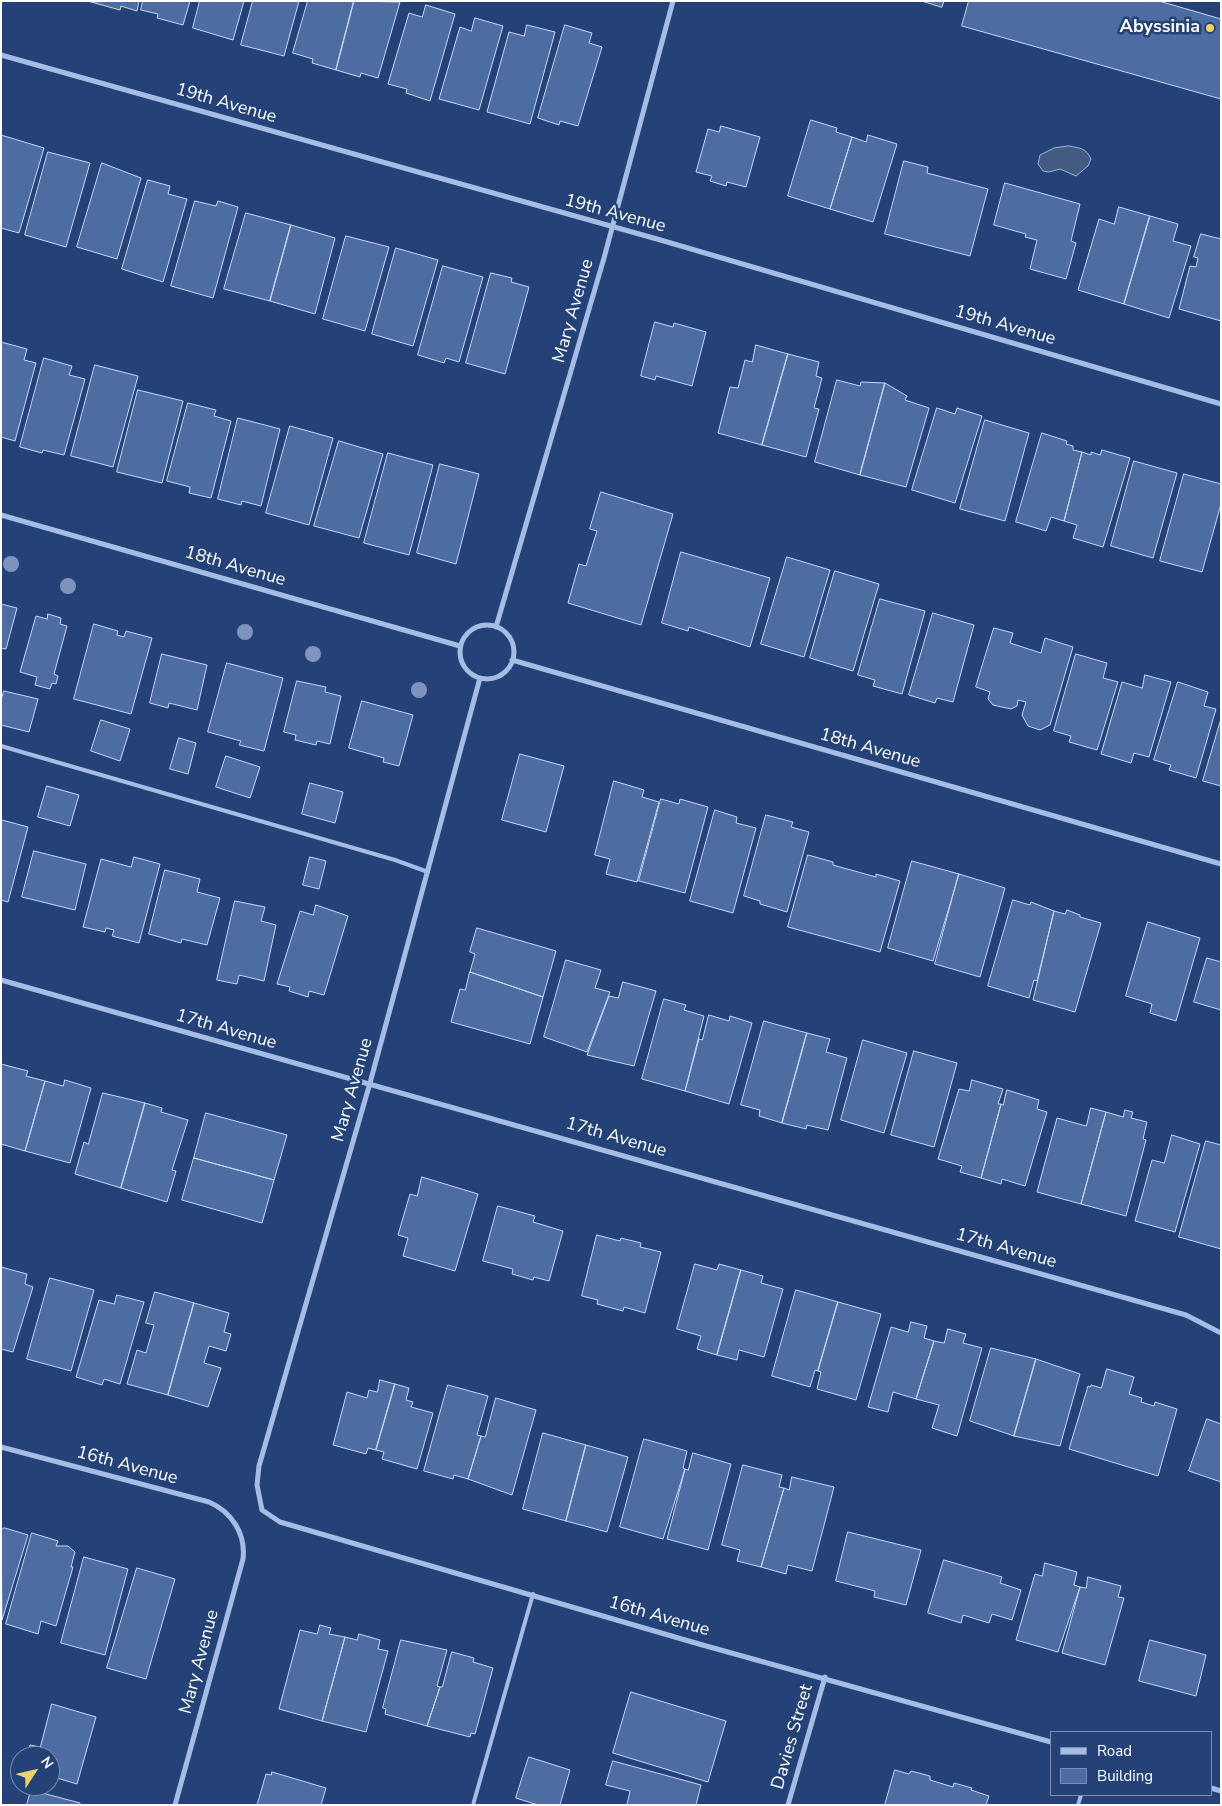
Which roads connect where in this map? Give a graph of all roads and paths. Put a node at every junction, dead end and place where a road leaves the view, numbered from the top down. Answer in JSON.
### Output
{"nodes":[{"id":1,"x":673,"y":1,"type":"edge"},
{"id":2,"x":1,"y":55,"type":"edge"},
{"id":3,"x":612,"y":228,"type":"junction"},
{"id":4,"x":1221,"y":404,"type":"edge"},
{"id":5,"x":1,"y":515,"type":"edge"},
{"id":6,"x":496,"y":627,"type":"junction"},
{"id":7,"x":460,"y":646,"type":"junction"},
{"id":8,"x":512,"y":660,"type":"junction"},
{"id":9,"x":480,"y":678,"type":"junction"},
{"id":10,"x":1,"y":746,"type":"edge"},
{"id":11,"x":1221,"y":864,"type":"edge"},
{"id":12,"x":429,"y":872,"type":"junction"},
{"id":13,"x":1,"y":980,"type":"edge"},
{"id":14,"x":370,"y":1083,"type":"junction"},
{"id":15,"x":1221,"y":1333,"type":"edge"},
{"id":16,"x":1,"y":1447,"type":"edge"},
{"id":17,"x":262,"y":1510,"type":"joint"},
{"id":18,"x":238,"y":1525,"type":"joint"},
{"id":19,"x":533,"y":1594,"type":"junction"},
{"id":20,"x":825,"y":1677,"type":"junction"},
{"id":21,"x":1050,"y":1742,"type":"edge"},
{"id":22,"x":175,"y":1805,"type":"edge"},
{"id":23,"x":473,"y":1805,"type":"edge"},
{"id":24,"x":788,"y":1805,"type":"edge"}],
"edges":[{"from":1,"to":3,"type":"street","name":"Mary Avenue"},
{"from":2,"to":3,"type":"street","name":"19th Avenue"},
{"from":3,"to":4,"type":"street","name":"19th Avenue"},
{"from":3,"to":6,"type":"street","name":"Mary Avenue"},
{"from":5,"to":7,"type":"street","name":"18th Avenue"},
{"from":6,"to":7,"type":"street"},
{"from":6,"to":8,"type":"street"},
{"from":7,"to":9,"type":"street"},
{"from":8,"to":9,"type":"street"},
{"from":8,"to":11,"type":"street","name":"18th Avenue"},
{"from":9,"to":12,"type":"street","name":"Mary Avenue"},
{"from":10,"to":12,"type":"lane"},
{"from":12,"to":14,"type":"street","name":"Mary Avenue"},
{"from":13,"to":14,"type":"street","name":"17th Avenue"},
{"from":14,"to":15,"type":"street","name":"17th Avenue"},
{"from":14,"to":17,"type":"street","name":"Mary Avenue"},
{"from":16,"to":18,"type":"street","name":"16th Avenue"},
{"from":17,"to":19,"type":"street","name":"16th Avenue"},
{"from":18,"to":22,"type":"street","name":"Mary Avenue"},
{"from":19,"to":20,"type":"street","name":"16th Avenue"},
{"from":19,"to":23,"type":"lane"},
{"from":20,"to":21,"type":"street","name":"16th Avenue"},
{"from":20,"to":24,"type":"street","name":"Davies Street"}]}
